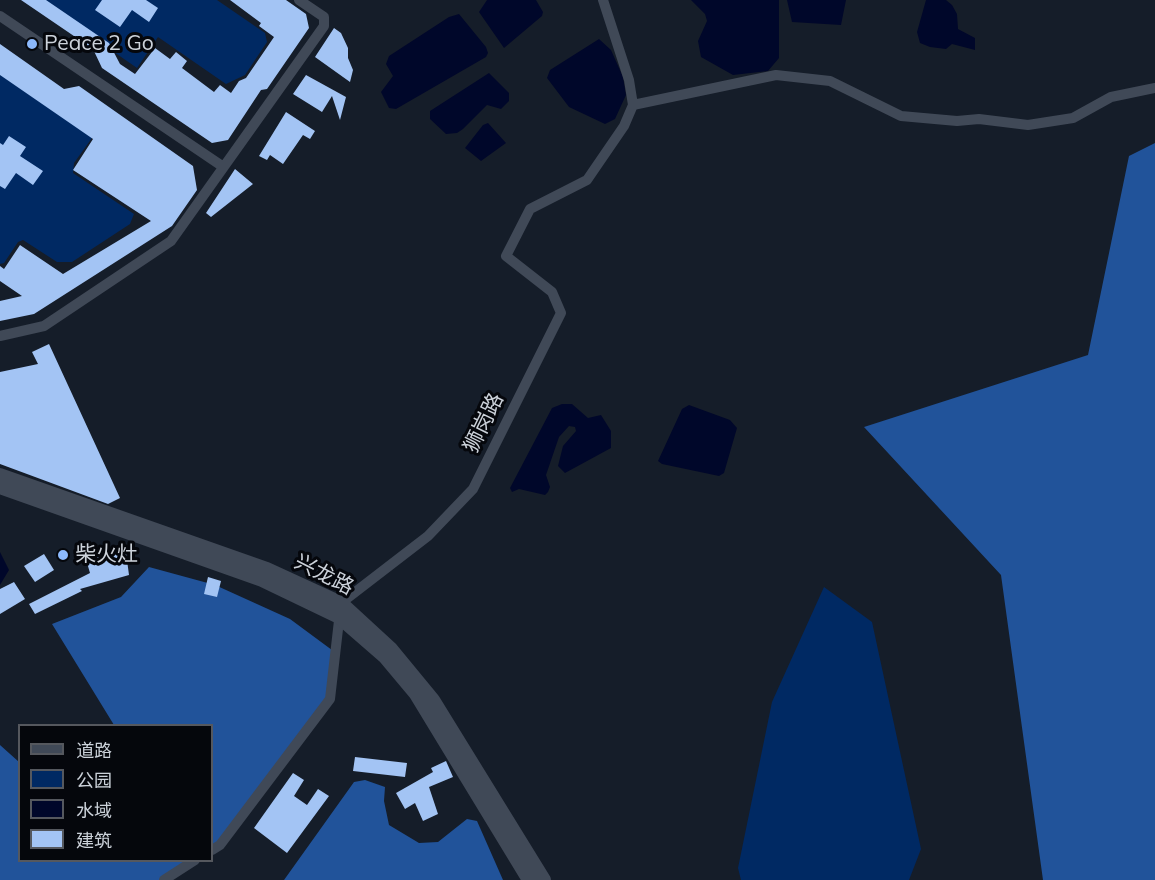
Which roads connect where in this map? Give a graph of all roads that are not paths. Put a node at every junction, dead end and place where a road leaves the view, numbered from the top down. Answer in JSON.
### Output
{"nodes":[{"id":1,"x":299,"y":0,"type":"edge"},
{"id":2,"x":603,"y":0,"type":"edge"},
{"id":3,"x":0,"y":16,"type":"edge"},
{"id":4,"x":1155,"y":88,"type":"edge"},
{"id":5,"x":633,"y":105,"type":"junction"},
{"id":6,"x":222,"y":165,"type":"junction"},
{"id":7,"x":0,"y":336,"type":"edge"},
{"id":8,"x":0,"y":475,"type":"edge"},
{"id":9,"x":0,"y":487,"type":"edge"},
{"id":10,"x":340,"y":610,"type":"junction"},
{"id":11,"x":213,"y":849,"type":"edge"},
{"id":12,"x":193,"y":862,"type":"edge"},
{"id":13,"x":164,"y":880,"type":"edge"},
{"id":14,"x":529,"y":880,"type":"edge"},
{"id":15,"x":544,"y":880,"type":"edge"}],
"edges":[{"from":1,"to":6,"type":"street"},
{"from":2,"to":5,"type":"street"},
{"from":3,"to":6,"type":"street"},
{"from":4,"to":5,"type":"street"},
{"from":5,"to":10,"type":"street","name":"狮岗路"},
{"from":6,"to":7,"type":"street"},
{"from":8,"to":10,"type":"main road","name":"兴龙路"},
{"from":9,"to":10,"type":"main road","name":"兴龙路"},
{"from":10,"to":11,"type":"street"},
{"from":10,"to":14,"type":"main road","name":"兴龙路"},
{"from":10,"to":15,"type":"main road","name":"兴龙路"},
{"from":12,"to":13,"type":"street"}]}
